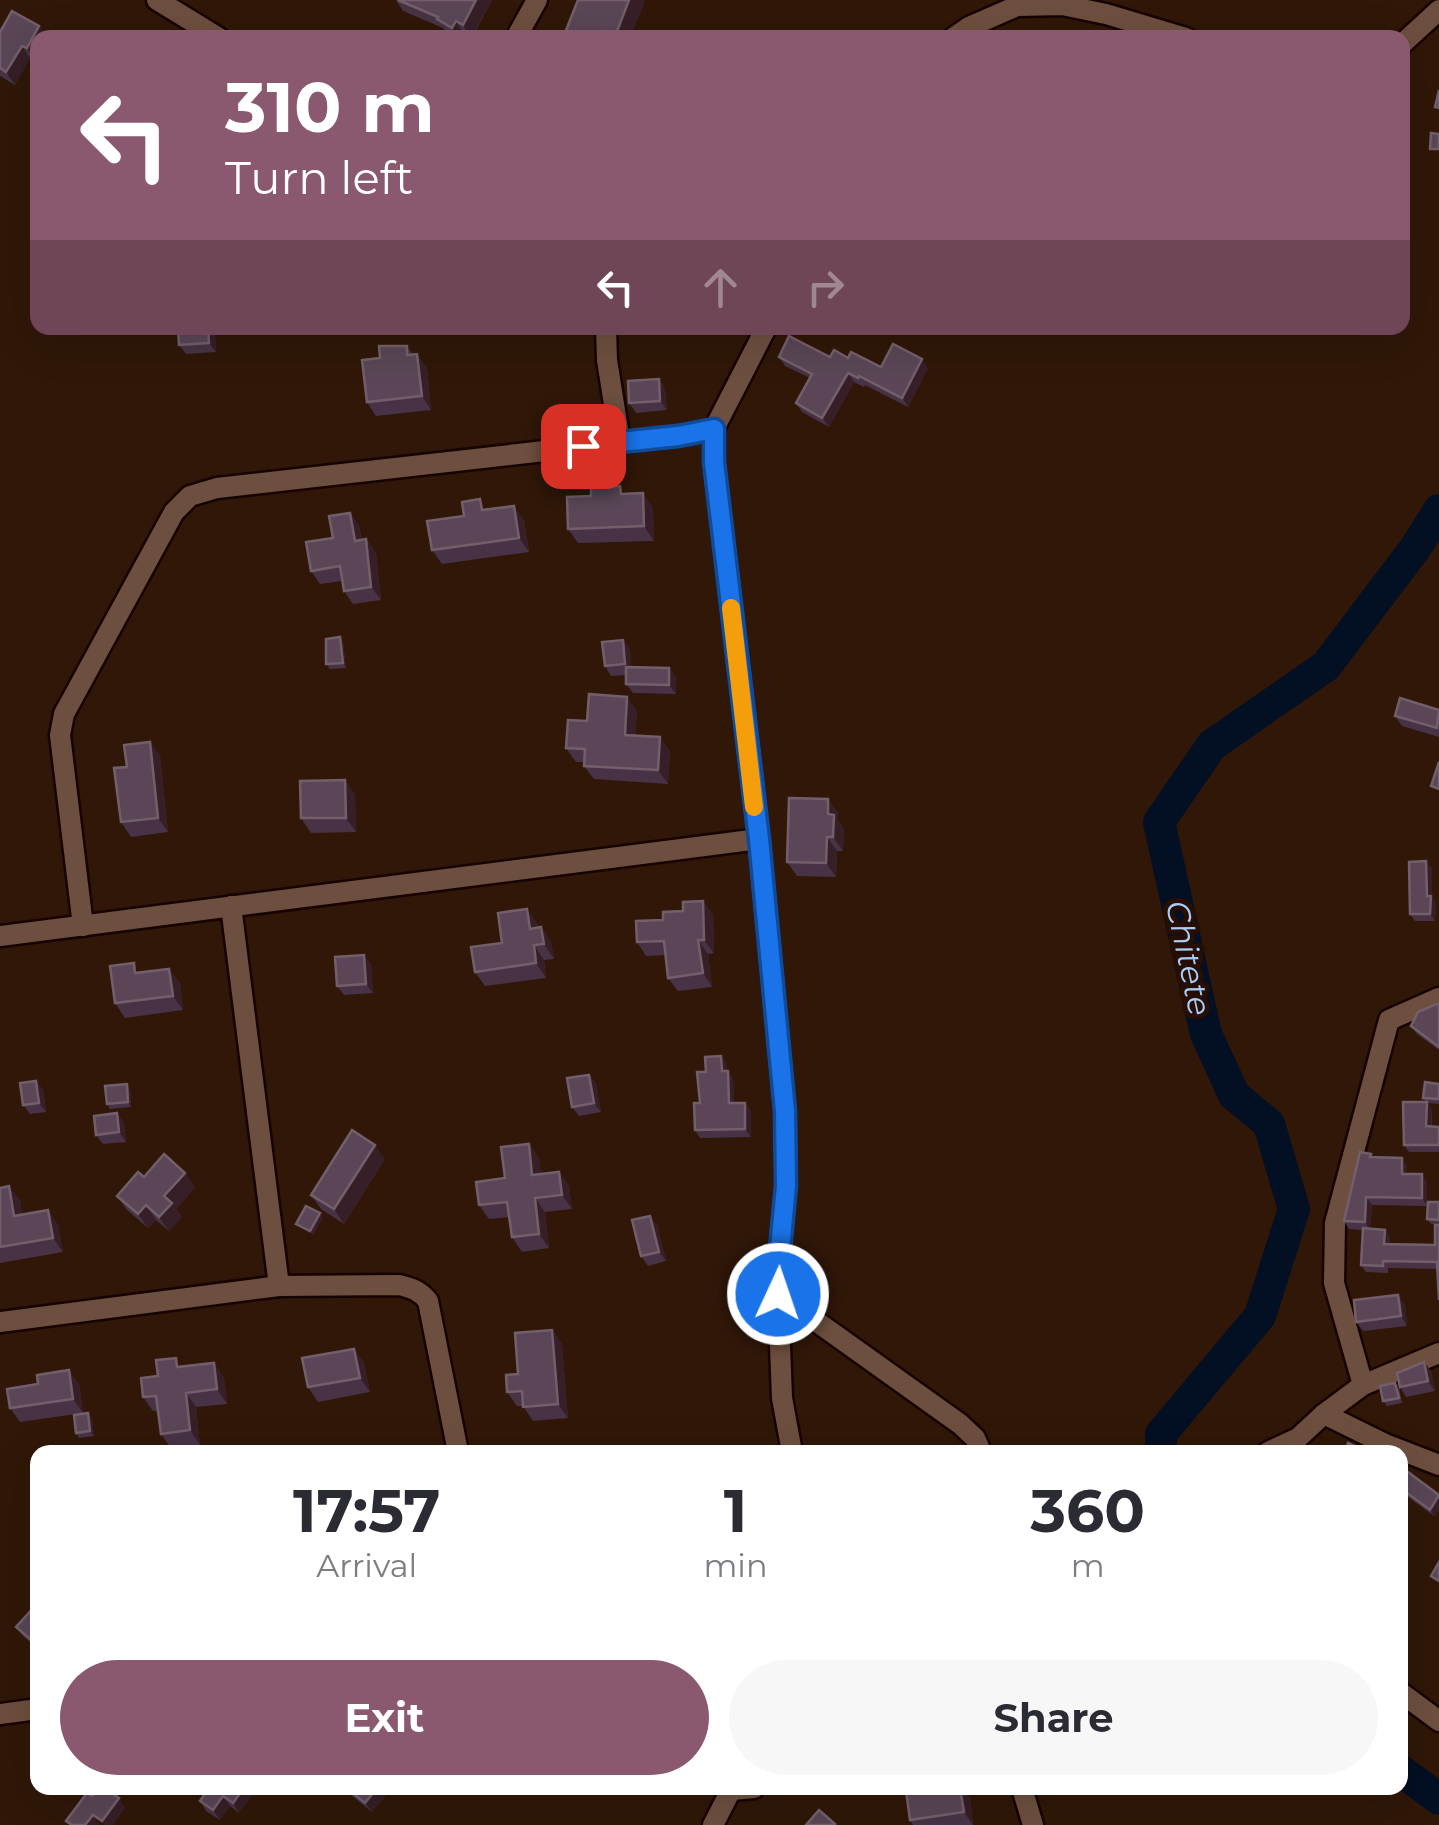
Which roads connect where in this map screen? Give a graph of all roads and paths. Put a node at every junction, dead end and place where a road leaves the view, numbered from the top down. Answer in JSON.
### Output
{"nodes":[{"id":1,"x":157,"y":0,"type":"edge"},
{"id":2,"x":538,"y":0,"type":"edge"},
{"id":3,"x":1416,"y":0,"type":"edge"},
{"id":4,"x":1439,"y":10,"type":"edge"},
{"id":5,"x":205,"y":30,"type":"edge"},
{"id":6,"x":521,"y":30,"type":"edge"},
{"id":7,"x":965,"y":30,"type":"edge"},
{"id":8,"x":1159,"y":30,"type":"edge"},
{"id":9,"x":1410,"y":37,"type":"edge"},
{"id":10,"x":606,"y":335,"type":"edge"},
{"id":11,"x":762,"y":335,"type":"edge"},
{"id":12,"x":714,"y":429,"type":"junction"},
{"id":13,"x":620,"y":442,"type":"junction"},
{"id":14,"x":759,"y":839,"type":"junction"},
{"id":15,"x":231,"y":906,"type":"junction"},
{"id":16,"x":83,"y":926,"type":"junction"},
{"id":17,"x":0,"y":936,"type":"edge"},
{"id":18,"x":1439,"y":998,"type":"edge"},
{"id":19,"x":280,"y":1286,"type":"junction"},
{"id":20,"x":778,"y":1294,"type":"junction"},
{"id":21,"x":0,"y":1322,"type":"edge"},
{"id":22,"x":1439,"y":1352,"type":"edge"},
{"id":23,"x":1362,"y":1385,"type":"junction"},
{"id":24,"x":1324,"y":1414,"type":"junction"},
{"id":25,"x":457,"y":1445,"type":"edge"},
{"id":26,"x":791,"y":1445,"type":"edge"},
{"id":27,"x":978,"y":1445,"type":"edge"},
{"id":28,"x":1297,"y":1445,"type":"edge"},
{"id":29,"x":1387,"y":1445,"type":"edge"},
{"id":30,"x":1408,"y":1453,"type":"edge"},
{"id":31,"x":1439,"y":1464,"type":"edge"},
{"id":32,"x":1408,"y":1698,"type":"edge"},
{"id":33,"x":30,"y":1711,"type":"edge"},
{"id":34,"x":0,"y":1714,"type":"edge"},
{"id":35,"x":1439,"y":1721,"type":"edge"},
{"id":36,"x":728,"y":1795,"type":"edge"},
{"id":37,"x":1024,"y":1795,"type":"edge"},
{"id":38,"x":713,"y":1825,"type":"edge"},
{"id":39,"x":1033,"y":1825,"type":"edge"}],
"edges":[{"from":1,"to":5,"type":"street"},
{"from":2,"to":6,"type":"street"},
{"from":3,"to":4,"type":"street"},
{"from":4,"to":9,"type":"street"},
{"from":7,"to":8,"type":"street"},
{"from":10,"to":13,"type":"street"},
{"from":11,"to":12,"type":"street"},
{"from":12,"to":13,"type":"street"},
{"from":12,"to":14,"type":"street"},
{"from":13,"to":16,"type":"street"},
{"from":14,"to":15,"type":"street"},
{"from":14,"to":20,"type":"street"},
{"from":15,"to":16,"type":"street"},
{"from":15,"to":19,"type":"street"},
{"from":16,"to":17,"type":"street"},
{"from":18,"to":23,"type":"street"},
{"from":19,"to":21,"type":"street"},
{"from":19,"to":25,"type":"street"},
{"from":20,"to":26,"type":"street"},
{"from":20,"to":27,"type":"street"},
{"from":22,"to":23,"type":"street"},
{"from":23,"to":24,"type":"street"},
{"from":24,"to":28,"type":"street"},
{"from":24,"to":29,"type":"street"},
{"from":30,"to":31,"type":"street"},
{"from":32,"to":35,"type":"street"},
{"from":33,"to":34,"type":"street"},
{"from":36,"to":38,"type":"street"},
{"from":37,"to":39,"type":"street"}]}
